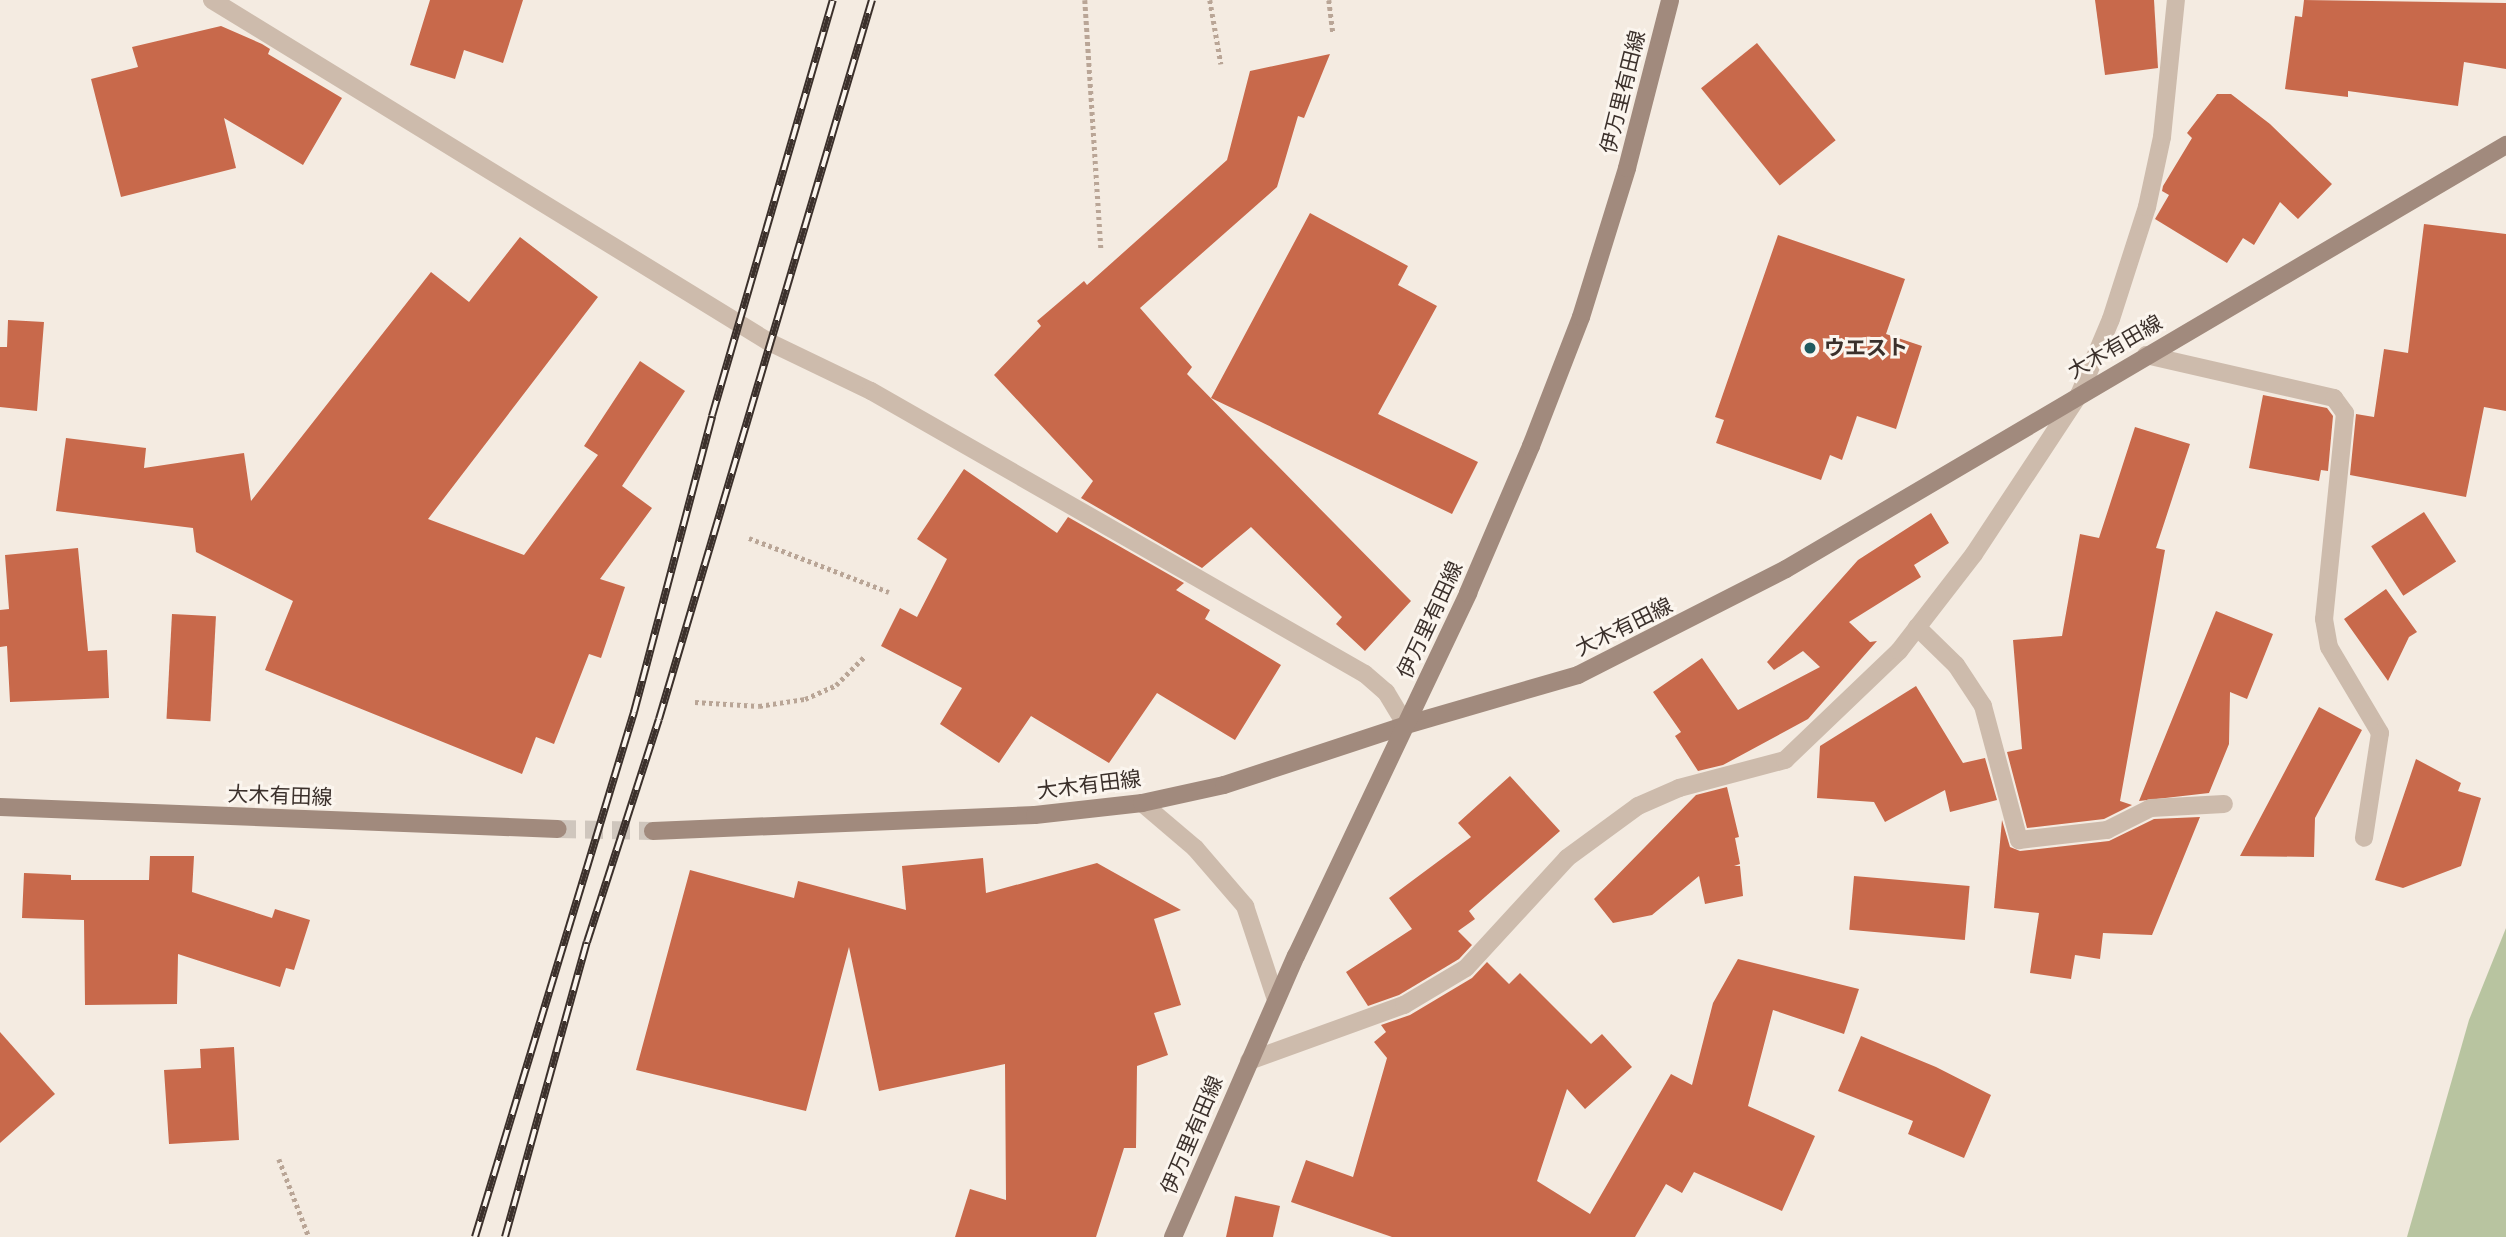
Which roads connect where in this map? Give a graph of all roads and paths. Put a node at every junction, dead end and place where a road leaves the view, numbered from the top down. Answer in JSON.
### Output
{"nodes":[{"id":1,"x":212,"y":0,"type":"edge"},
{"id":2,"x":1085,"y":0,"type":"edge"},
{"id":3,"x":1210,"y":0,"type":"edge"},
{"id":4,"x":1329,"y":0,"type":"edge"},
{"id":5,"x":1670,"y":0,"type":"edge"},
{"id":6,"x":2176,"y":0,"type":"edge"},
{"id":7,"x":1333,"y":33,"type":"dead end"},
{"id":8,"x":1221,"y":64,"type":"dead end"},
{"id":9,"x":2506,"y":145,"type":"edge"},
{"id":10,"x":1101,"y":249,"type":"dead end"},
{"id":11,"x":2146,"y":355,"type":"junction"},
{"id":12,"x":2079,"y":395,"type":"junction"},
{"id":13,"x":749,"y":538,"type":"dead end"},
{"id":14,"x":889,"y":592,"type":"dead end"},
{"id":15,"x":1917,"y":627,"type":"junction"},
{"id":16,"x":864,"y":657,"type":"dead end"},
{"id":17,"x":695,"y":702,"type":"dead end"},
{"id":18,"x":1406,"y":725,"type":"junction"},
{"id":19,"x":1142,"y":803,"type":"junction"},
{"id":20,"x":2224,"y":804,"type":"dead end"},
{"id":21,"x":0,"y":807,"type":"edge"},
{"id":22,"x":558,"y":829,"type":"tunnel mouth"},
{"id":23,"x":653,"y":831,"type":"tunnel mouth"},
{"id":24,"x":2364,"y":838,"type":"dead end"},
{"id":25,"x":1276,"y":1000,"type":"junction"},
{"id":26,"x":1249,"y":1061,"type":"junction"},
{"id":27,"x":279,"y":1159,"type":"dead end"},
{"id":28,"x":309,"y":1237,"type":"edge"},
{"id":29,"x":1173,"y":1237,"type":"edge"}],
"edges":[{"from":1,"to":18,"type":"street"},
{"from":2,"to":10,"type":"path"},
{"from":3,"to":8,"type":"path"},
{"from":4,"to":7,"type":"path"},
{"from":5,"to":18,"type":"main road","name":"伊万里有田線"},
{"from":6,"to":12,"type":"street"},
{"from":9,"to":11,"type":"main road","name":"大木有田線"},
{"from":11,"to":12,"type":"main road","name":"大木有田線"},
{"from":11,"to":24,"type":"street"},
{"from":12,"to":15,"type":"street"},
{"from":12,"to":18,"type":"main road","name":"大木有田線"},
{"from":13,"to":14,"type":"path"},
{"from":15,"to":20,"type":"street"},
{"from":15,"to":26,"type":"street"},
{"from":16,"to":17,"type":"path"},
{"from":18,"to":19,"type":"main road","name":"大木有田線"},
{"from":18,"to":25,"type":"main road","name":"伊万里有田線"},
{"from":19,"to":23,"type":"main road","name":"大木有田線"},
{"from":19,"to":25,"type":"street"},
{"from":21,"to":22,"type":"main road","name":"大木有田線"},
{"from":25,"to":26,"type":"main road","name":"伊万里有田線"},
{"from":26,"to":29,"type":"main road","name":"伊万里有田線"},
{"from":27,"to":28,"type":"path"}]}
